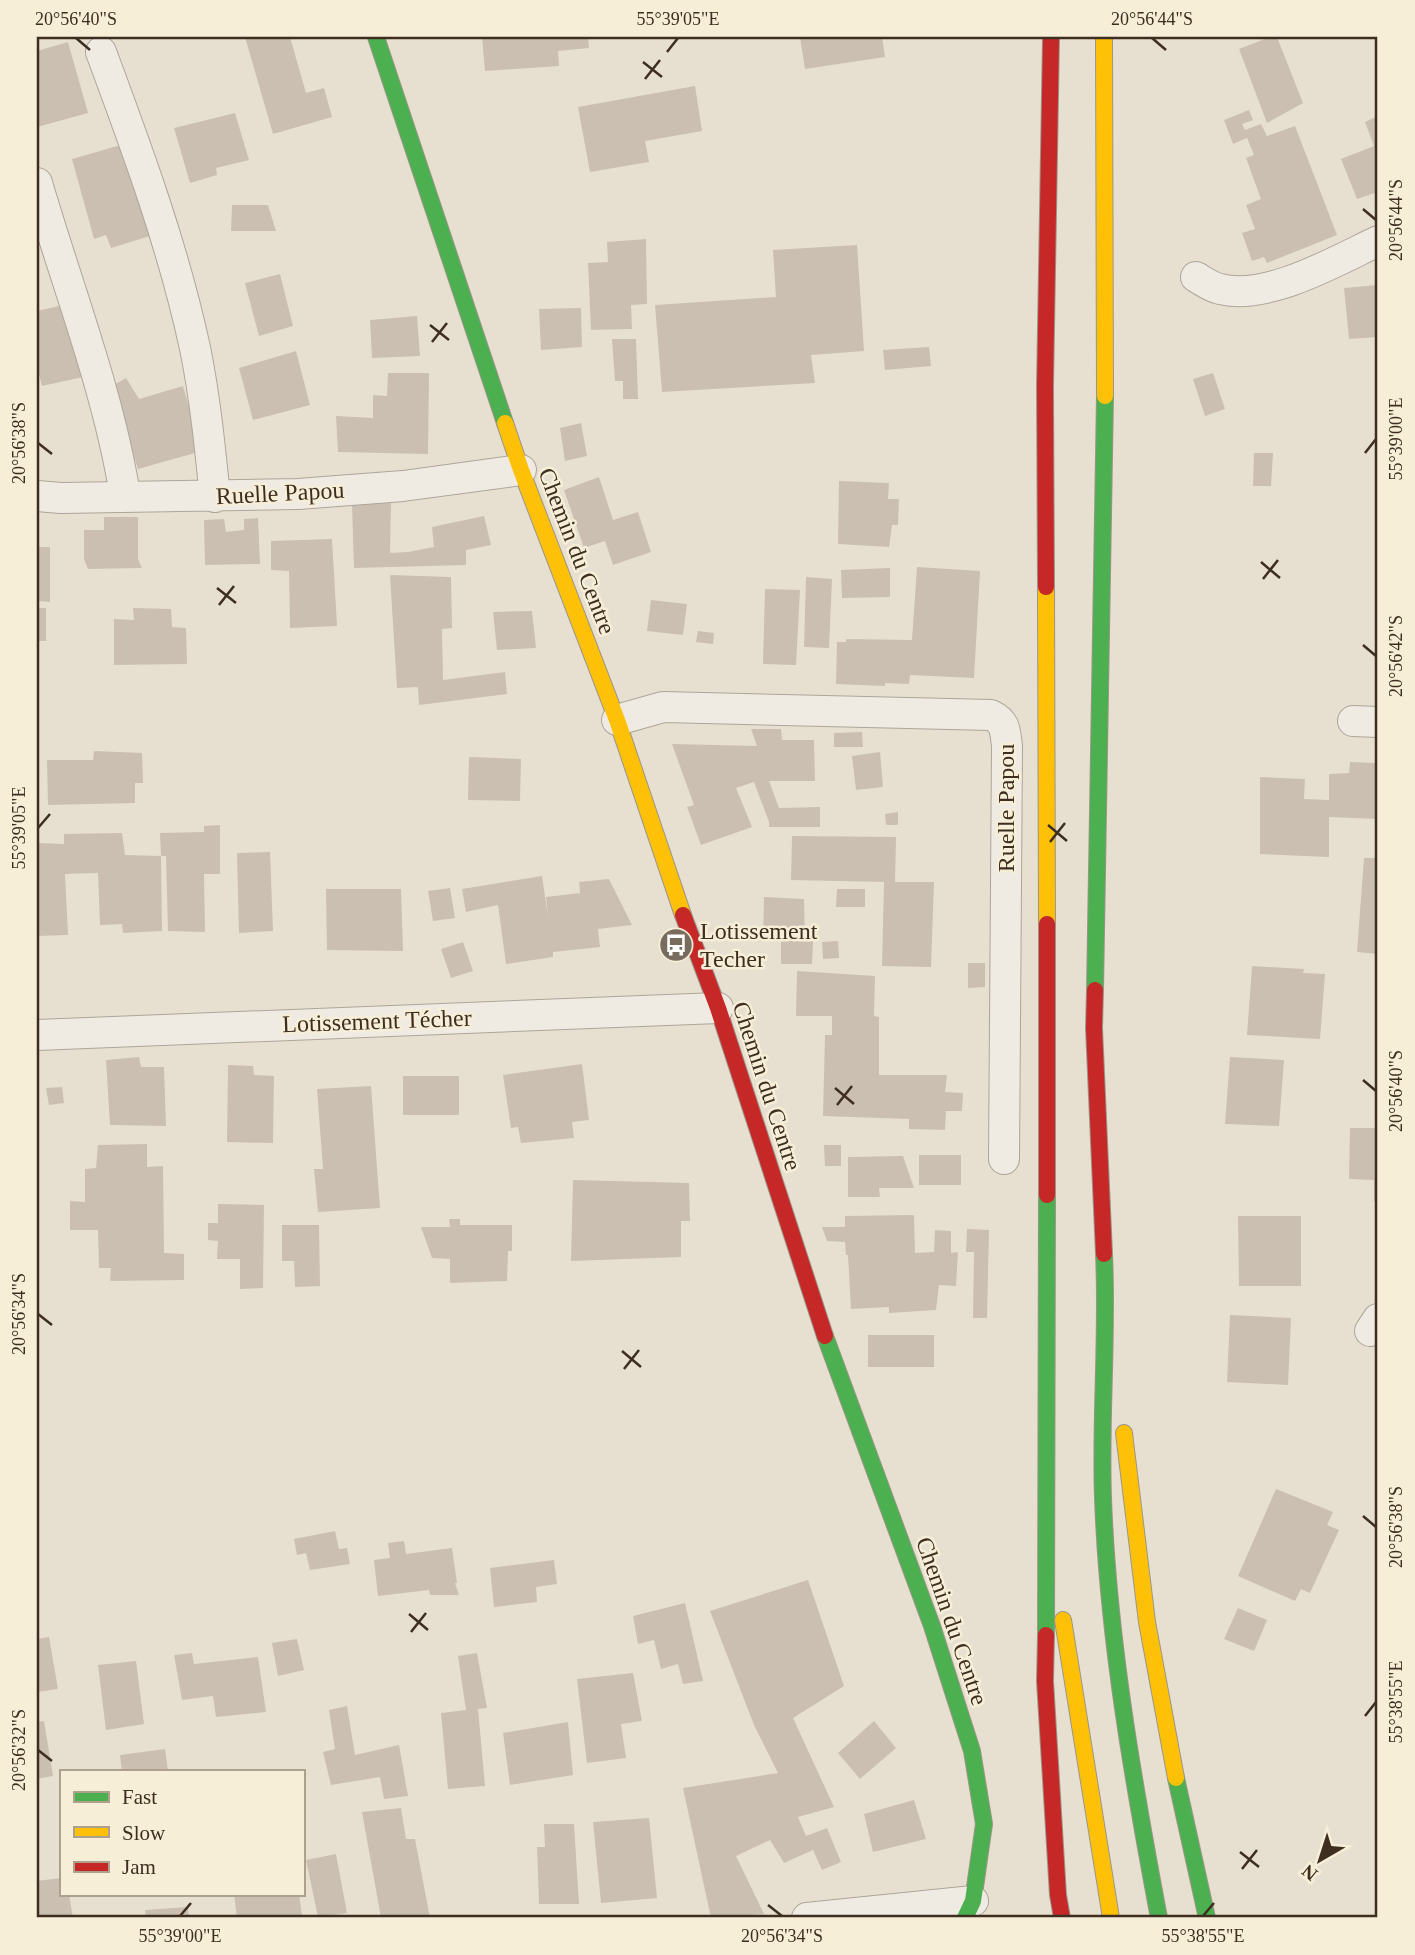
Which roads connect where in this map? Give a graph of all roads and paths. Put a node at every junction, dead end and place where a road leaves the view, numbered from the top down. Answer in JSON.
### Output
{"nodes":[{"id":1,"x":376,"y":37,"type":"edge"},
{"id":2,"x":1051,"y":37,"type":"edge"},
{"id":3,"x":1104,"y":37,"type":"edge"},
{"id":4,"x":101,"y":52,"type":"dead end"},
{"id":5,"x":37,"y":183,"type":"edge"},
{"id":6,"x":1378,"y":241,"type":"edge"},
{"id":7,"x":1196,"y":276,"type":"dead end"},
{"id":8,"x":522,"y":470,"type":"junction"},
{"id":9,"x":125,"y":495,"type":"junction"},
{"id":10,"x":37,"y":496,"type":"edge"},
{"id":11,"x":215,"y":497,"type":"junction"},
{"id":12,"x":617,"y":720,"type":"junction"},
{"id":13,"x":718,"y":1007,"type":"junction"},
{"id":14,"x":37,"y":1035,"type":"edge"},
{"id":15,"x":1004,"y":1159,"type":"dead end"},
{"id":16,"x":1105,"y":1278,"type":"junction"},
{"id":17,"x":1047,"y":1518,"type":"junction"},
{"id":18,"x":969,"y":1910,"type":"edge"},
{"id":19,"x":807,"y":1918,"type":"edge"},
{"id":20,"x":1062,"y":1918,"type":"edge"},
{"id":21,"x":1111,"y":1918,"type":"edge"},
{"id":22,"x":1159,"y":1918,"type":"edge"},
{"id":23,"x":1208,"y":1918,"type":"edge"}],
"edges":[{"from":1,"to":8,"type":"main road","name":"Chemin du Centre"},
{"from":2,"to":17,"type":"main road"},
{"from":3,"to":16,"type":"main road"},
{"from":4,"to":11,"type":"street"},
{"from":5,"to":9,"type":"street"},
{"from":6,"to":7,"type":"street"},
{"from":8,"to":11,"type":"street","name":"Ruelle Papou"},
{"from":8,"to":12,"type":"main road","name":"Chemin du Centre"},
{"from":9,"to":10,"type":"street","name":"Ruelle Papou"},
{"from":9,"to":11,"type":"street","name":"Ruelle Papou"},
{"from":12,"to":13,"type":"main road","name":"Chemin du Centre"},
{"from":12,"to":15,"type":"street","name":"Ruelle Papou"},
{"from":13,"to":14,"type":"street","name":"Lotissement Técher"},
{"from":13,"to":18,"type":"main road","name":"Chemin du Centre"},
{"from":16,"to":22,"type":"main road"},
{"from":16,"to":23,"type":"main road"},
{"from":17,"to":20,"type":"main road"},
{"from":17,"to":21,"type":"main road"},
{"from":18,"to":19,"type":"street"}]}
